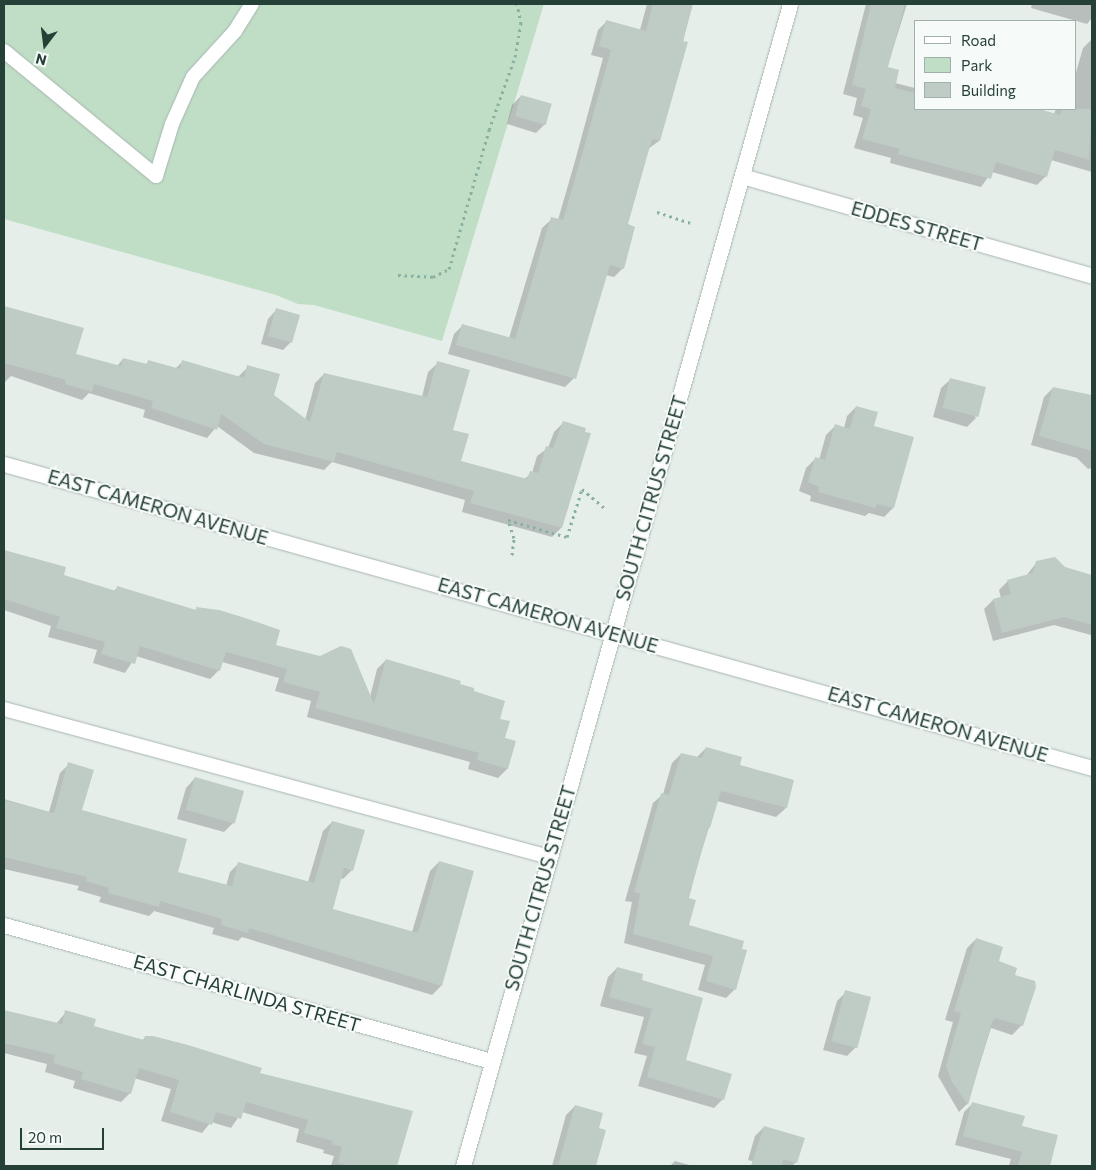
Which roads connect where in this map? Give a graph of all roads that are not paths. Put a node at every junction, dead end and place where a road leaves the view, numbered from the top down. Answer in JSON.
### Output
{"nodes":[{"id":1,"x":252,"y":4,"type":"edge"},
{"id":2,"x":790,"y":4,"type":"edge"},
{"id":3,"x":4,"y":51,"type":"edge"},
{"id":4,"x":742,"y":176,"type":"junction"},
{"id":5,"x":1092,"y":276,"type":"edge"},
{"id":6,"x":4,"y":464,"type":"edge"},
{"id":7,"x":612,"y":633,"type":"junction"},
{"id":8,"x":4,"y":710,"type":"edge"},
{"id":9,"x":1092,"y":768,"type":"edge"},
{"id":10,"x":549,"y":857,"type":"junction"},
{"id":11,"x":4,"y":925,"type":"edge"},
{"id":12,"x":491,"y":1061,"type":"junction"},
{"id":13,"x":462,"y":1166,"type":"edge"}],
"edges":[{"from":1,"to":3,"type":"lane"},
{"from":2,"to":4,"type":"main road","name":"SOUTH CITRUS STREET"},
{"from":4,"to":5,"type":"main road","name":"EDDES STREET"},
{"from":4,"to":7,"type":"main road","name":"SOUTH CITRUS STREET"},
{"from":6,"to":7,"type":"main road","name":"EAST CAMERON AVENUE"},
{"from":7,"to":9,"type":"main road","name":"EAST CAMERON AVENUE"},
{"from":7,"to":10,"type":"main road","name":"SOUTH CITRUS STREET"},
{"from":8,"to":10,"type":"lane"},
{"from":10,"to":12,"type":"main road","name":"SOUTH CITRUS STREET"},
{"from":11,"to":12,"type":"main road","name":"EAST CHARLINDA STREET"},
{"from":12,"to":13,"type":"main road","name":"SOUTH CITRUS STREET"}]}
